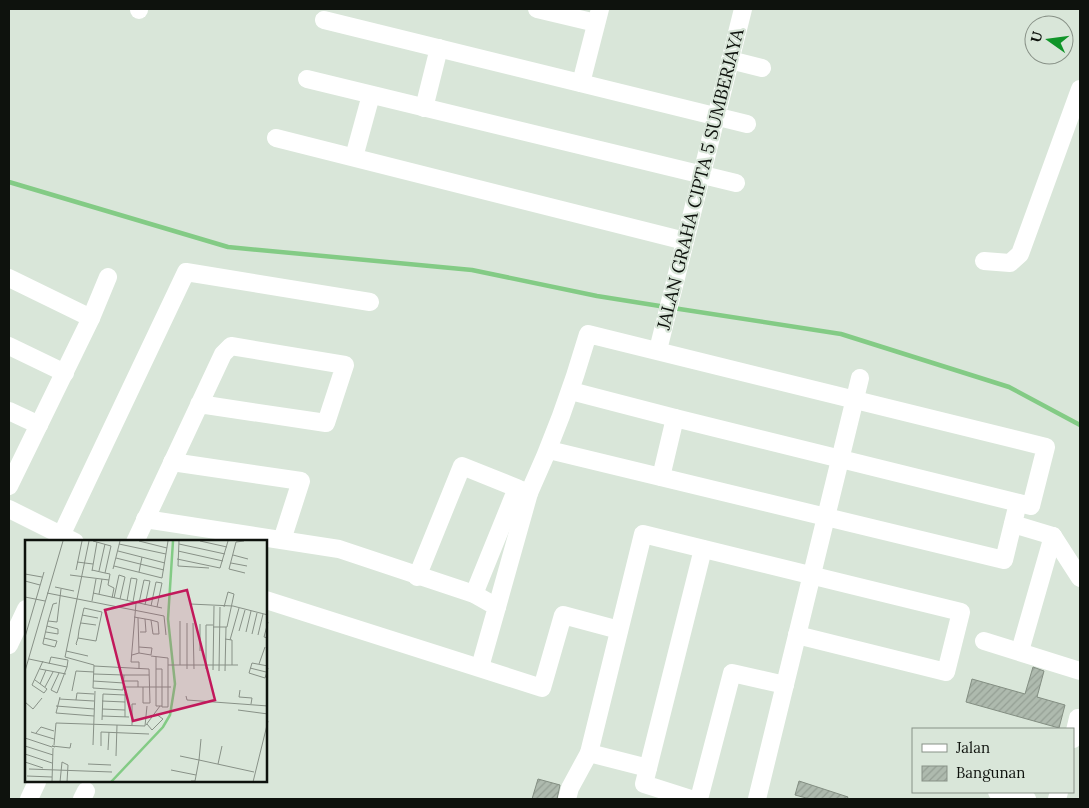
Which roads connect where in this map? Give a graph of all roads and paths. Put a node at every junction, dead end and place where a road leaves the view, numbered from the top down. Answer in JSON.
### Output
{"nodes":[{"id":1,"x":537,"y":9,"type":"edge"},
{"id":2,"x":743,"y":9,"type":"edge"},
{"id":3,"x":598,"y":16,"type":"edge"},
{"id":4,"x":347,"y":17,"type":"edge"},
{"id":5,"x":324,"y":20,"type":"dead end"},
{"id":6,"x":439,"y":48,"type":"junction"},
{"id":7,"x":730,"y":60,"type":"junction"},
{"id":8,"x":762,"y":68,"type":"dead end"},
{"id":9,"x":307,"y":79,"type":"dead end"},
{"id":10,"x":581,"y":83,"type":"junction"},
{"id":11,"x":1080,"y":89,"type":"edge"},
{"id":12,"x":371,"y":95,"type":"junction"},
{"id":13,"x":424,"y":108,"type":"junction"},
{"id":14,"x":715,"y":116,"type":"junction"},
{"id":15,"x":747,"y":124,"type":"dead end"},
{"id":16,"x":276,"y":138,"type":"dead end"},
{"id":17,"x":354,"y":157,"type":"junction"},
{"id":18,"x":703,"y":174,"type":"junction"},
{"id":19,"x":736,"y":183,"type":"dead end"},
{"id":20,"x":685,"y":241,"type":"junction"},
{"id":21,"x":984,"y":261,"type":"dead end"},
{"id":22,"x":108,"y":277,"type":"dead end"},
{"id":23,"x":9,"y":278,"type":"edge"},
{"id":24,"x":370,"y":302,"type":"dead end"},
{"id":25,"x":91,"y":318,"type":"junction"},
{"id":26,"x":9,"y":346,"type":"edge"},
{"id":27,"x":658,"y":350,"type":"junction"},
{"id":28,"x":65,"y":373,"type":"junction"},
{"id":29,"x":860,"y":378,"type":"dead end"},
{"id":30,"x":571,"y":391,"type":"junction"},
{"id":31,"x":854,"y":400,"type":"junction"},
{"id":32,"x":199,"y":404,"type":"junction"},
{"id":33,"x":9,"y":411,"type":"edge"},
{"id":34,"x":675,"y":418,"type":"junction"},
{"id":35,"x":39,"y":425,"type":"junction"},
{"id":36,"x":549,"y":450,"type":"junction"},
{"id":37,"x":840,"y":459,"type":"junction"},
{"id":38,"x":172,"y":462,"type":"junction"},
{"id":39,"x":661,"y":477,"type":"junction"},
{"id":40,"x":10,"y":480,"type":"edge"},
{"id":41,"x":523,"y":490,"type":"junction"},
{"id":42,"x":1018,"y":503,"type":"junction"},
{"id":43,"x":9,"y":509,"type":"edge"},
{"id":44,"x":826,"y":517,"type":"junction"},
{"id":45,"x":145,"y":519,"type":"junction"},
{"id":46,"x":1013,"y":524,"type":"junction"},
{"id":47,"x":1053,"y":536,"type":"junction"},
{"id":48,"x":65,"y":539,"type":"edge"},
{"id":49,"x":136,"y":540,"type":"edge"},
{"id":50,"x":282,"y":540,"type":"junction"},
{"id":51,"x":703,"y":548,"type":"junction"},
{"id":52,"x":812,"y":575,"type":"junction"},
{"id":53,"x":1079,"y":575,"type":"edge"},
{"id":54,"x":417,"y":577,"type":"junction"},
{"id":55,"x":474,"y":594,"type":"junction"},
{"id":56,"x":268,"y":601,"type":"edge"},
{"id":57,"x":497,"y":607,"type":"junction"},
{"id":58,"x":25,"y":610,"type":"edge"},
{"id":59,"x":619,"y":630,"type":"junction"},
{"id":60,"x":797,"y":635,"type":"junction"},
{"id":61,"x":984,"y":641,"type":"dead end"},
{"id":62,"x":9,"y":645,"type":"edge"},
{"id":63,"x":1020,"y":651,"type":"junction"},
{"id":64,"x":480,"y":667,"type":"junction"},
{"id":65,"x":1080,"y":671,"type":"edge"},
{"id":66,"x":785,"y":685,"type":"junction"},
{"id":67,"x":1078,"y":718,"type":"dead end"},
{"id":68,"x":1074,"y":735,"type":"edge"},
{"id":69,"x":589,"y":753,"type":"junction"},
{"id":70,"x":36,"y":783,"type":"edge"},
{"id":71,"x":644,"y":784,"type":"edge"},
{"id":72,"x":1001,"y":793,"type":"edge"},
{"id":73,"x":28,"y":799,"type":"edge"},
{"id":74,"x":567,"y":799,"type":"edge"},
{"id":75,"x":691,"y":799,"type":"edge"},
{"id":76,"x":699,"y":799,"type":"edge"},
{"id":77,"x":757,"y":799,"type":"edge"},
{"id":78,"x":1027,"y":799,"type":"edge"}],
"edges":[{"from":1,"to":3,"type":"street"},
{"from":2,"to":7,"type":"street","name":"JALAN GRAHA CIPTA 5 SUMBERJAYA"},
{"from":3,"to":10,"type":"street"},
{"from":4,"to":5,"type":"street"},
{"from":4,"to":6,"type":"street"},
{"from":6,"to":10,"type":"street"},
{"from":6,"to":13,"type":"street"},
{"from":7,"to":8,"type":"street"},
{"from":7,"to":14,"type":"street","name":"JALAN GRAHA CIPTA 5 SUMBERJAYA"},
{"from":9,"to":12,"type":"street"},
{"from":10,"to":14,"type":"street"},
{"from":11,"to":21,"type":"street"},
{"from":12,"to":13,"type":"street"},
{"from":12,"to":17,"type":"street"},
{"from":13,"to":18,"type":"street"},
{"from":14,"to":15,"type":"street"},
{"from":14,"to":18,"type":"street","name":"JALAN GRAHA CIPTA 5 SUMBERJAYA"},
{"from":16,"to":17,"type":"street"},
{"from":17,"to":20,"type":"street"},
{"from":18,"to":19,"type":"street"},
{"from":18,"to":20,"type":"street","name":"JALAN GRAHA CIPTA 5 SUMBERJAYA"},
{"from":20,"to":27,"type":"street","name":"JALAN GRAHA CIPTA 5 SUMBERJAYA"},
{"from":22,"to":25,"type":"street"},
{"from":23,"to":25,"type":"street"},
{"from":24,"to":48,"type":"street"},
{"from":25,"to":28,"type":"street"},
{"from":26,"to":28,"type":"street"},
{"from":27,"to":30,"type":"street"},
{"from":27,"to":31,"type":"street"},
{"from":28,"to":35,"type":"street"},
{"from":29,"to":31,"type":"street"},
{"from":30,"to":34,"type":"street"},
{"from":30,"to":36,"type":"street"},
{"from":31,"to":37,"type":"street"},
{"from":31,"to":42,"type":"street"},
{"from":32,"to":32,"type":"street"},
{"from":32,"to":38,"type":"street"},
{"from":33,"to":35,"type":"street"},
{"from":34,"to":37,"type":"street"},
{"from":34,"to":39,"type":"street"},
{"from":35,"to":40,"type":"street"},
{"from":36,"to":39,"type":"street"},
{"from":36,"to":41,"type":"street"},
{"from":37,"to":42,"type":"street"},
{"from":37,"to":44,"type":"street"},
{"from":38,"to":45,"type":"street"},
{"from":38,"to":50,"type":"street"},
{"from":39,"to":44,"type":"street"},
{"from":41,"to":54,"type":"street"},
{"from":41,"to":55,"type":"street"},
{"from":41,"to":57,"type":"street"},
{"from":42,"to":46,"type":"street"},
{"from":43,"to":48,"type":"street"},
{"from":44,"to":46,"type":"street"},
{"from":44,"to":52,"type":"street"},
{"from":45,"to":49,"type":"street"},
{"from":45,"to":50,"type":"street"},
{"from":46,"to":47,"type":"street"},
{"from":47,"to":53,"type":"street"},
{"from":47,"to":63,"type":"street"},
{"from":50,"to":54,"type":"street"},
{"from":51,"to":52,"type":"street"},
{"from":51,"to":59,"type":"street"},
{"from":51,"to":71,"type":"street"},
{"from":52,"to":60,"type":"street"},
{"from":52,"to":60,"type":"street"},
{"from":54,"to":55,"type":"street"},
{"from":55,"to":57,"type":"street"},
{"from":56,"to":64,"type":"street"},
{"from":57,"to":64,"type":"street"},
{"from":58,"to":62,"type":"street"},
{"from":59,"to":64,"type":"street"},
{"from":59,"to":69,"type":"street"},
{"from":60,"to":66,"type":"street"},
{"from":61,"to":63,"type":"street"},
{"from":63,"to":65,"type":"street"},
{"from":66,"to":76,"type":"street"},
{"from":66,"to":77,"type":"street"},
{"from":67,"to":68,"type":"street"},
{"from":69,"to":71,"type":"street"},
{"from":69,"to":74,"type":"street"},
{"from":70,"to":73,"type":"street"},
{"from":71,"to":75,"type":"street"},
{"from":72,"to":78,"type":"street"}]}
